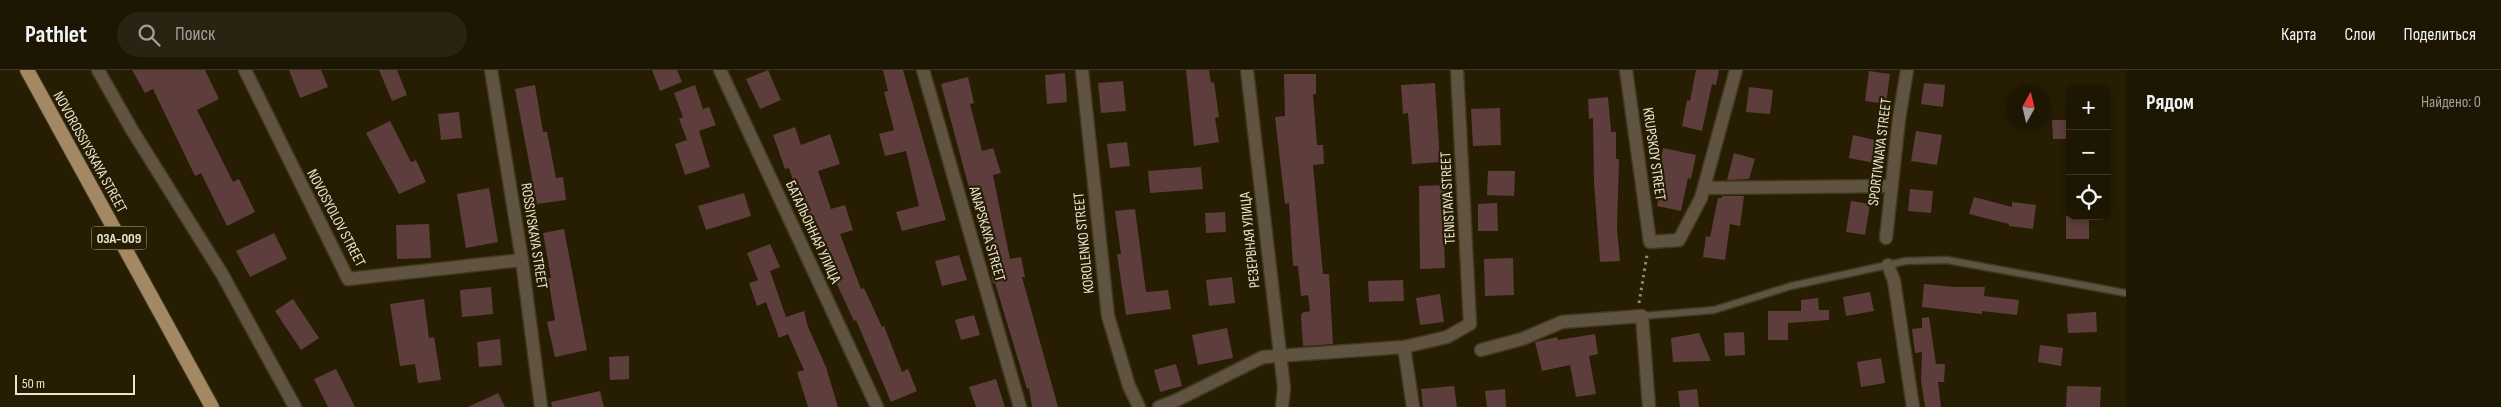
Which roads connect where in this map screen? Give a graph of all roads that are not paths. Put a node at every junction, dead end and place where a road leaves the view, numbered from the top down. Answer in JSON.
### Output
{"nodes":[{"id":1,"x":27,"y":70,"type":"edge"},
{"id":2,"x":98,"y":70,"type":"edge"},
{"id":3,"x":246,"y":70,"type":"edge"},
{"id":4,"x":491,"y":70,"type":"edge"},
{"id":5,"x":720,"y":70,"type":"edge"},
{"id":6,"x":923,"y":70,"type":"edge"},
{"id":7,"x":1082,"y":70,"type":"edge"},
{"id":8,"x":1247,"y":70,"type":"edge"},
{"id":9,"x":1457,"y":70,"type":"edge"},
{"id":10,"x":1626,"y":70,"type":"edge"},
{"id":11,"x":1736,"y":70,"type":"edge"},
{"id":12,"x":1907,"y":70,"type":"edge"},
{"id":13,"x":1892,"y":186,"type":"junction"},
{"id":14,"x":1704,"y":188,"type":"junction"},
{"id":15,"x":1886,"y":238,"type":"dead end"},
{"id":16,"x":522,"y":260,"type":"junction"},
{"id":17,"x":1888,"y":265,"type":"junction"},
{"id":18,"x":2126,"y":293,"type":"edge"},
{"id":19,"x":1639,"y":316,"type":"junction"},
{"id":20,"x":1404,"y":347,"type":"junction"},
{"id":21,"x":1481,"y":350,"type":"dead end"},
{"id":22,"x":1279,"y":356,"type":"junction"},
{"id":23,"x":212,"y":407,"type":"edge"},
{"id":24,"x":295,"y":407,"type":"edge"},
{"id":25,"x":541,"y":407,"type":"edge"},
{"id":26,"x":877,"y":407,"type":"edge"},
{"id":27,"x":1020,"y":407,"type":"edge"},
{"id":28,"x":1139,"y":407,"type":"edge"},
{"id":29,"x":1159,"y":407,"type":"edge"},
{"id":30,"x":1282,"y":407,"type":"edge"},
{"id":31,"x":1413,"y":407,"type":"edge"},
{"id":32,"x":1650,"y":407,"type":"edge"},
{"id":33,"x":1913,"y":407,"type":"edge"}],
"edges":[{"from":1,"to":23,"type":"main road","name":"NOVOROSSIYSKAYA STREET","number":"03А-009"},
{"from":2,"to":24,"type":"street"},
{"from":3,"to":16,"type":"street","name":"NOVOSYOLOV STREET"},
{"from":4,"to":16,"type":"street","name":"ROSSIYSKAYA STREET"},
{"from":5,"to":26,"type":"street","name":"БАТАЛЬОННАЯ УЛИЦА"},
{"from":6,"to":27,"type":"street","name":"ANAPSKAYA STREET"},
{"from":7,"to":28,"type":"street","name":"KOROLENKO STREET"},
{"from":8,"to":22,"type":"street","name":"РЕЗЕРВНАЯ УЛИЦА"},
{"from":9,"to":20,"type":"street","name":"TENISTAYA STREET"},
{"from":10,"to":14,"type":"street","name":"KRUPSKOY STREET"},
{"from":11,"to":14,"type":"street"},
{"from":12,"to":13,"type":"street","name":"SPORTIVNAYA STREET"},
{"from":13,"to":14,"type":"street"},
{"from":13,"to":15,"type":"street","name":"SPORTIVNAYA STREET"},
{"from":16,"to":25,"type":"street","name":"ROSSIYSKAYA STREET"},
{"from":17,"to":18,"type":"lane"},
{"from":17,"to":19,"type":"lane"},
{"from":17,"to":33,"type":"street"},
{"from":19,"to":21,"type":"street"},
{"from":19,"to":32,"type":"street"},
{"from":20,"to":22,"type":"street"},
{"from":20,"to":31,"type":"street"},
{"from":22,"to":29,"type":"street"},
{"from":22,"to":30,"type":"street","name":"РЕЗЕРВНАЯ УЛИЦА"}]}
